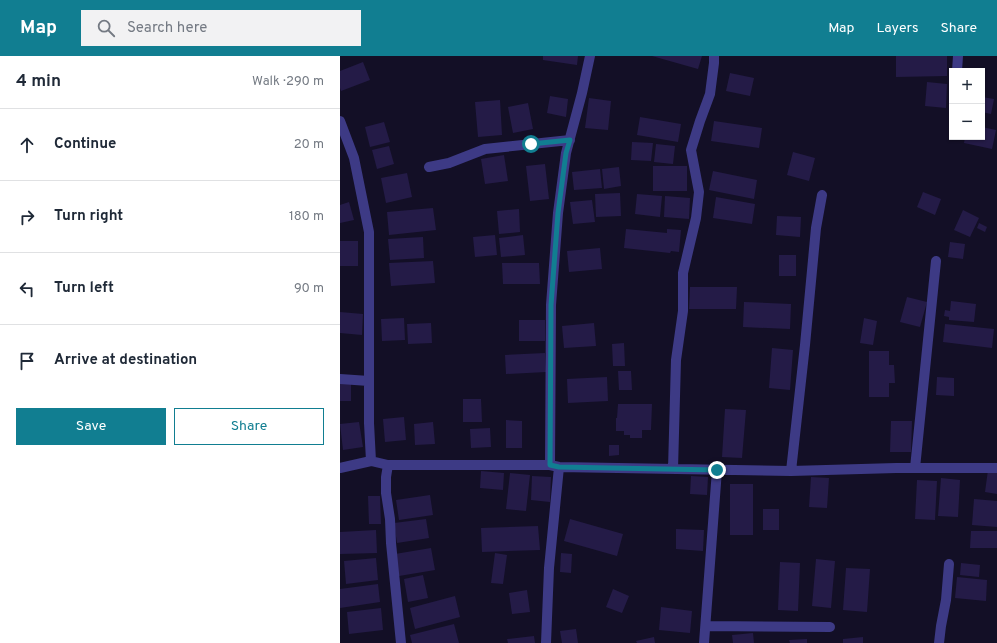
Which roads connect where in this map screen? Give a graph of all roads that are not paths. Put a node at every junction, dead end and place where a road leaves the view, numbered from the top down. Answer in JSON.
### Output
{"nodes":[{"id":1,"x":590,"y":56,"type":"edge"},
{"id":2,"x":714,"y":56,"type":"edge"},
{"id":3,"x":958,"y":56,"type":"edge"},
{"id":4,"x":957,"y":68,"type":"edge"},
{"id":5,"x":340,"y":121,"type":"edge"},
{"id":6,"x":570,"y":140,"type":"junction"},
{"id":7,"x":429,"y":166,"type":"dead end"},
{"id":8,"x":822,"y":195,"type":"dead end"},
{"id":9,"x":936,"y":261,"type":"dead end"},
{"id":10,"x":340,"y":379,"type":"edge"},
{"id":11,"x":369,"y":381,"type":"junction"},
{"id":12,"x":371,"y":461,"type":"junction"},
{"id":13,"x":388,"y":465,"type":"junction"},
{"id":14,"x":554,"y":466,"type":"junction"},
{"id":15,"x":340,"y":468,"type":"edge"},
{"id":16,"x":915,"y":468,"type":"junction"},
{"id":17,"x":997,"y":468,"type":"edge"},
{"id":18,"x":673,"y":469,"type":"junction"},
{"id":19,"x":717,"y":470,"type":"junction"},
{"id":20,"x":791,"y":471,"type":"junction"},
{"id":21,"x":949,"y":564,"type":"dead end"},
{"id":22,"x":706,"y":626,"type":"junction"},
{"id":23,"x":830,"y":627,"type":"dead end"},
{"id":24,"x":401,"y":643,"type":"edge"},
{"id":25,"x":546,"y":643,"type":"edge"},
{"id":26,"x":704,"y":643,"type":"edge"},
{"id":27,"x":939,"y":643,"type":"edge"}],
"edges":[{"from":1,"to":6,"type":"street"},
{"from":2,"to":18,"type":"street"},
{"from":3,"to":4,"type":"street"},
{"from":5,"to":11,"type":"street"},
{"from":6,"to":7,"type":"street"},
{"from":6,"to":14,"type":"street"},
{"from":8,"to":20,"type":"street"},
{"from":9,"to":16,"type":"street"},
{"from":10,"to":11,"type":"street"},
{"from":11,"to":12,"type":"street"},
{"from":12,"to":13,"type":"street"},
{"from":12,"to":15,"type":"street"},
{"from":13,"to":14,"type":"street"},
{"from":13,"to":24,"type":"street"},
{"from":14,"to":18,"type":"street"},
{"from":14,"to":25,"type":"street"},
{"from":16,"to":17,"type":"street"},
{"from":16,"to":20,"type":"street"},
{"from":18,"to":19,"type":"street"},
{"from":19,"to":20,"type":"street"},
{"from":19,"to":22,"type":"street"},
{"from":21,"to":27,"type":"street"},
{"from":22,"to":23,"type":"street"},
{"from":22,"to":26,"type":"street"}]}
